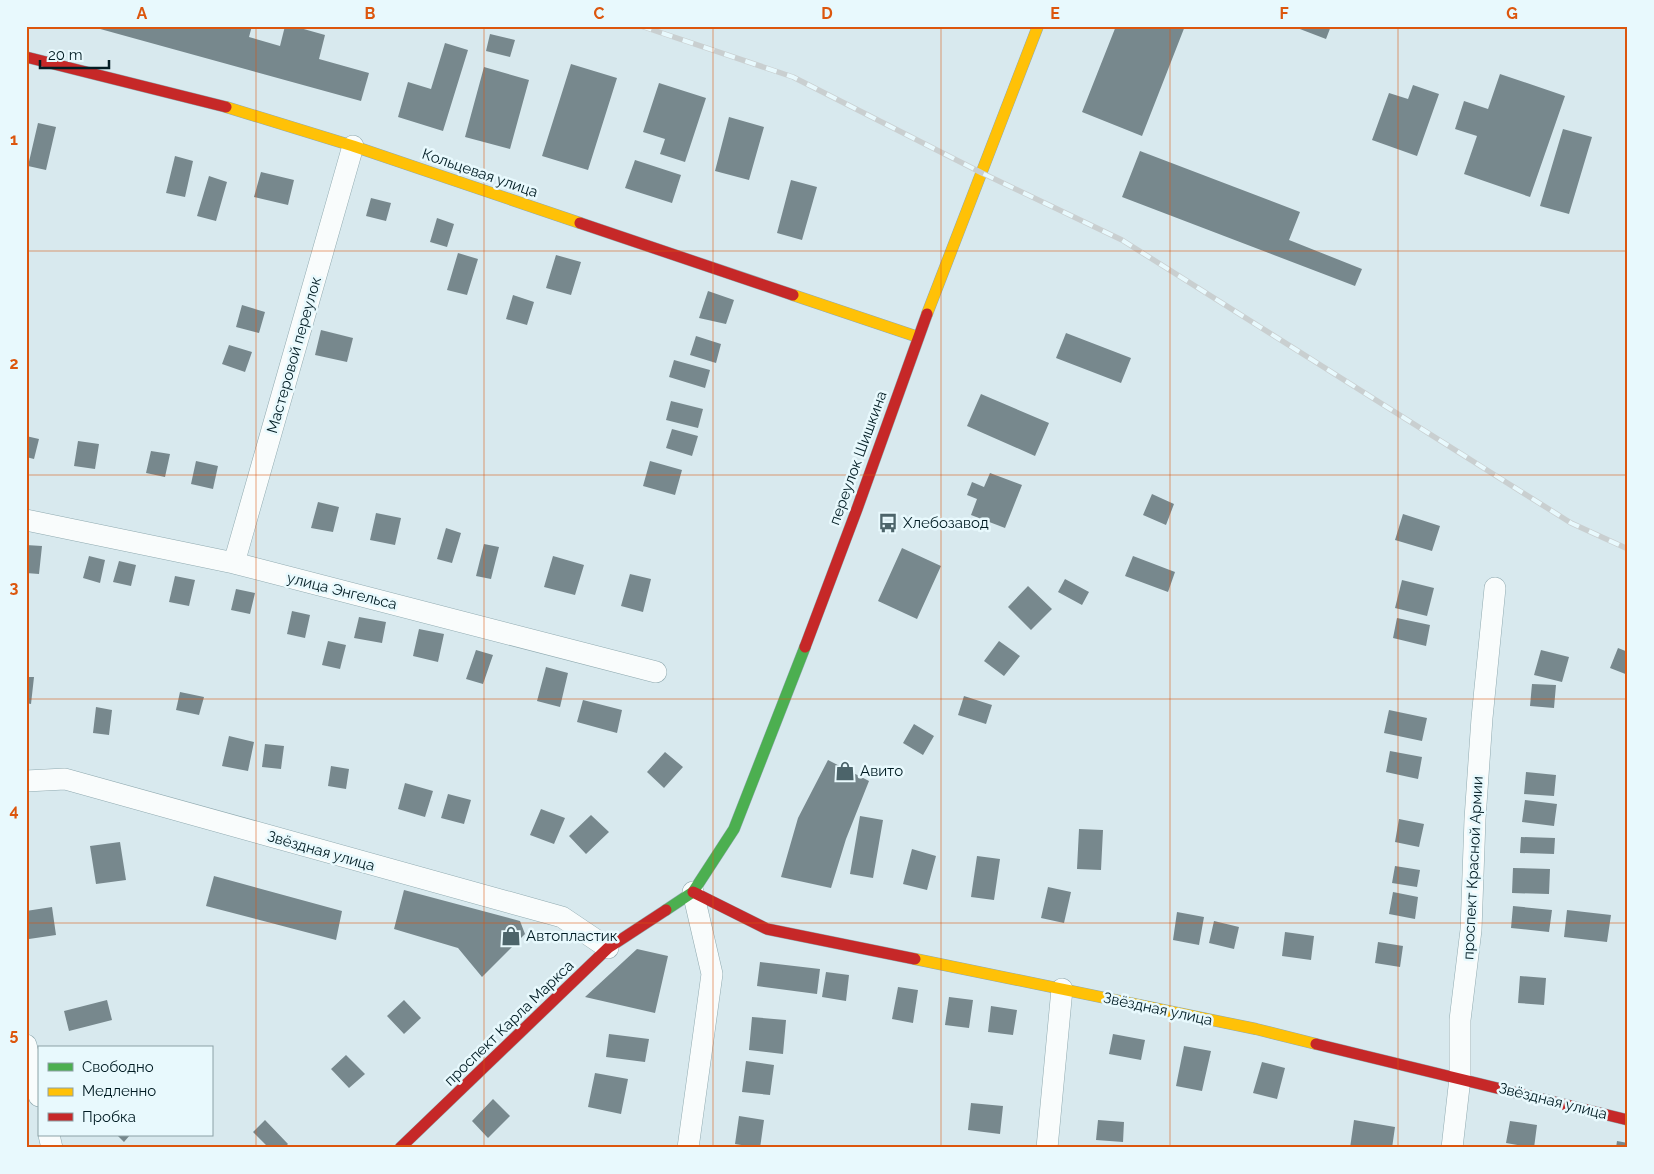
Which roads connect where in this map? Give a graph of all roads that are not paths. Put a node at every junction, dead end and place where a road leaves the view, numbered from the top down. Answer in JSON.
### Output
{"nodes":[{"id":1,"x":1038,"y":26,"type":"edge"},
{"id":2,"x":26,"y":58,"type":"edge"},
{"id":3,"x":354,"y":146,"type":"junction"},
{"id":4,"x":918,"y":337,"type":"junction"},
{"id":5,"x":26,"y":520,"type":"edge"},
{"id":6,"x":234,"y":563,"type":"junction"},
{"id":7,"x":1495,"y":588,"type":"dead end"},
{"id":8,"x":656,"y":672,"type":"dead end"},
{"id":9,"x":26,"y":781,"type":"edge"},
{"id":10,"x":692,"y":892,"type":"junction"},
{"id":11,"x":608,"y":948,"type":"junction"},
{"id":12,"x":1062,"y":989,"type":"junction"},
{"id":13,"x":26,"y":1045,"type":"edge"},
{"id":14,"x":1460,"y":1078,"type":"junction"},
{"id":15,"x":38,"y":1092,"type":"edge"},
{"id":16,"x":1628,"y":1120,"type":"edge"},
{"id":17,"x":48,"y":1136,"type":"edge"},
{"id":18,"x":52,"y":1148,"type":"edge"},
{"id":19,"x":400,"y":1148,"type":"edge"},
{"id":20,"x":688,"y":1148,"type":"edge"},
{"id":21,"x":1047,"y":1148,"type":"edge"},
{"id":22,"x":1452,"y":1148,"type":"edge"}],
"edges":[{"from":1,"to":4,"type":"main road","name":"переулок Шишкина"},
{"from":2,"to":3,"type":"main road","name":"Кольцевая улица"},
{"from":3,"to":4,"type":"main road","name":"Кольцевая улица"},
{"from":3,"to":6,"type":"street","name":"Мастеровой переулок"},
{"from":4,"to":10,"type":"main road","name":"переулок Шишкина"},
{"from":5,"to":6,"type":"street","name":"улица Энгельса"},
{"from":6,"to":8,"type":"street","name":"улица Энгельса"},
{"from":7,"to":14,"type":"street","name":"проспект Красной Армии"},
{"from":9,"to":11,"type":"street","name":"Звёздная улица"},
{"from":10,"to":11,"type":"main road","name":"проспект Карла Маркса"},
{"from":10,"to":12,"type":"main road","name":"Звёздная улица"},
{"from":10,"to":20,"type":"street"},
{"from":11,"to":19,"type":"main road","name":"проспект Карла Маркса"},
{"from":12,"to":14,"type":"main road","name":"Звёздная улица"},
{"from":12,"to":21,"type":"street"},
{"from":13,"to":15,"type":"street"},
{"from":14,"to":16,"type":"main road","name":"Звёздная улица"},
{"from":14,"to":22,"type":"street","name":"проспект Красной Армии"},
{"from":17,"to":18,"type":"street"}]}
